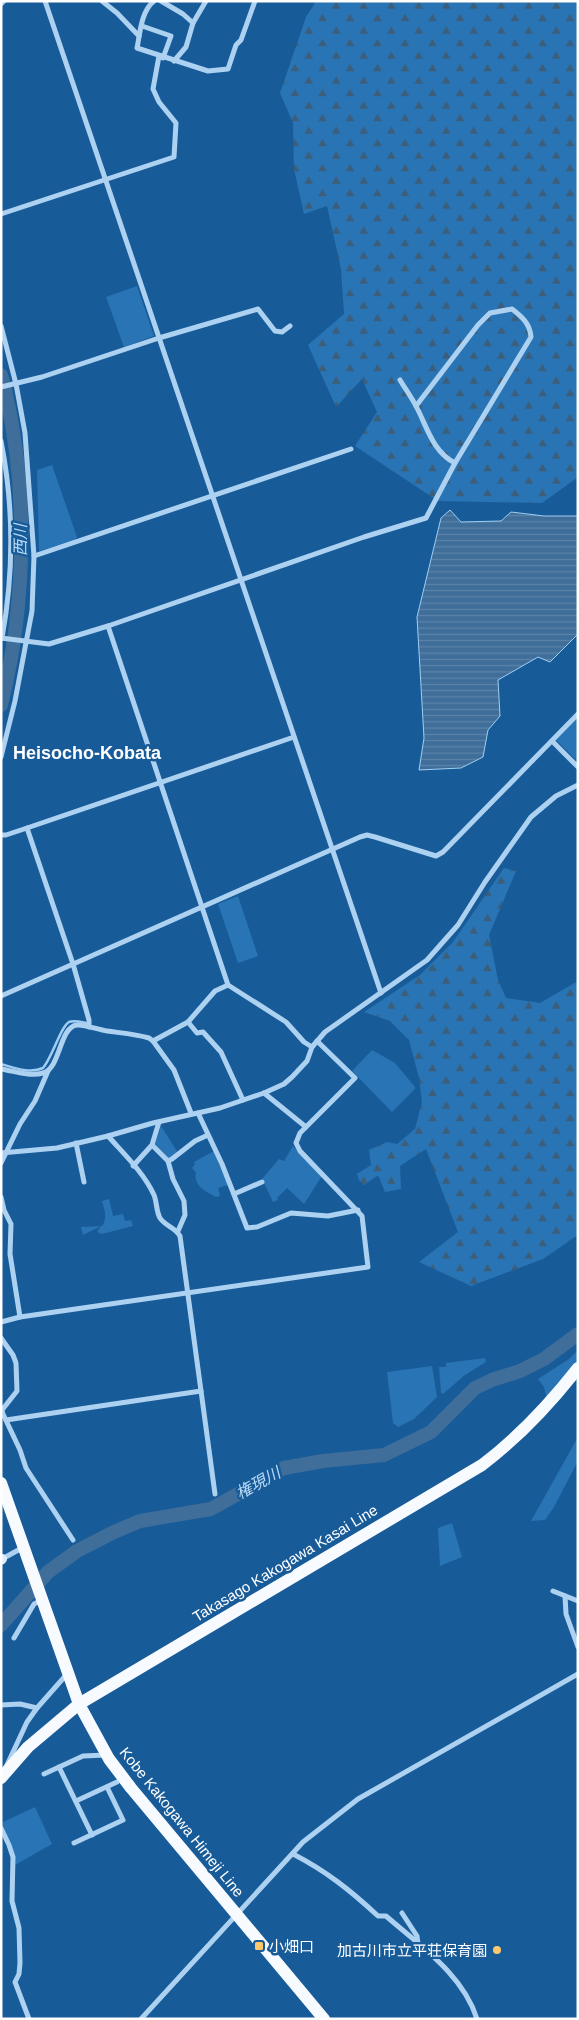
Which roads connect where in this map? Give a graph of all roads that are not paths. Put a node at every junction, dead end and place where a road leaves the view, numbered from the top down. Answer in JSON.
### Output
{"nodes":[{"id":1,"x":45,"y":1,"type":"edge"},
{"id":2,"x":102,"y":1,"type":"edge"},
{"id":3,"x":154,"y":1,"type":"edge"},
{"id":4,"x":161,"y":1,"type":"edge"},
{"id":5,"x":206,"y":1,"type":"edge"},
{"id":6,"x":256,"y":1,"type":"edge"},
{"id":7,"x":193,"y":23,"type":"junction"},
{"id":8,"x":142,"y":26,"type":"junction"},
{"id":9,"x":139,"y":36,"type":"junction"},
{"id":10,"x":161,"y":57,"type":"junction"},
{"id":11,"x":174,"y":61,"type":"junction"},
{"id":12,"x":106,"y":181,"type":"junction"},
{"id":13,"x":1,"y":214,"type":"edge"},
{"id":14,"x":1,"y":326,"type":"edge"},
{"id":15,"x":290,"y":326,"type":"dead end"},
{"id":16,"x":159,"y":338,"type":"junction"},
{"id":17,"x":400,"y":380,"type":"dead end"},
{"id":18,"x":16,"y":384,"type":"junction"},
{"id":19,"x":1,"y":387,"type":"edge"},
{"id":20,"x":416,"y":406,"type":"junction"},
{"id":21,"x":1,"y":441,"type":"edge"},
{"id":22,"x":351,"y":449,"type":"dead end"},
{"id":23,"x":455,"y":462,"type":"junction"},
{"id":24,"x":212,"y":496,"type":"junction"},
{"id":25,"x":34,"y":556,"type":"junction"},
{"id":26,"x":240,"y":580,"type":"junction"},
{"id":27,"x":108,"y":626,"type":"junction"},
{"id":28,"x":3,"y":638,"type":"edge"},
{"id":29,"x":27,"y":642,"type":"junction"},
{"id":30,"x":578,"y":714,"type":"edge"},
{"id":31,"x":294,"y":737,"type":"junction"},
{"id":32,"x":552,"y":741,"type":"junction"},
{"id":33,"x":1,"y":756,"type":"edge"},
{"id":34,"x":578,"y":767,"type":"edge"},
{"id":35,"x":162,"y":782,"type":"junction"},
{"id":36,"x":578,"y":785,"type":"edge"},
{"id":37,"x":27,"y":828,"type":"junction"},
{"id":38,"x":1,"y":835,"type":"edge"},
{"id":39,"x":332,"y":850,"type":"junction"},
{"id":40,"x":202,"y":907,"type":"junction"},
{"id":41,"x":73,"y":964,"type":"junction"},
{"id":42,"x":228,"y":984,"type":"junction"},
{"id":43,"x":381,"y":993,"type":"junction"},
{"id":44,"x":1,"y":996,"type":"edge"},
{"id":45,"x":188,"y":1022,"type":"junction"},
{"id":46,"x":88,"y":1027,"type":"junction"},
{"id":47,"x":153,"y":1041,"type":"junction"},
{"id":48,"x":317,"y":1041,"type":"junction"},
{"id":49,"x":312,"y":1047,"type":"junction"},
{"id":50,"x":1,"y":1069,"type":"edge"},
{"id":51,"x":48,"y":1071,"type":"junction"},
{"id":52,"x":264,"y":1093,"type":"junction"},
{"id":53,"x":242,"y":1100,"type":"junction"},
{"id":54,"x":191,"y":1113,"type":"junction"},
{"id":55,"x":198,"y":1113,"type":"junction"},
{"id":56,"x":159,"y":1122,"type":"junction"},
{"id":57,"x":306,"y":1127,"type":"junction"},
{"id":58,"x":208,"y":1135,"type":"junction"},
{"id":59,"x":108,"y":1136,"type":"junction"},
{"id":60,"x":76,"y":1143,"type":"junction"},
{"id":61,"x":152,"y":1145,"type":"junction"},
{"id":62,"x":8,"y":1153,"type":"junction"},
{"id":63,"x":1,"y":1154,"type":"edge"},
{"id":64,"x":168,"y":1161,"type":"junction"},
{"id":65,"x":1,"y":1163,"type":"edge"},
{"id":66,"x":133,"y":1166,"type":"junction"},
{"id":67,"x":84,"y":1182,"type":"dead end"},
{"id":68,"x":262,"y":1182,"type":"dead end"},
{"id":69,"x":234,"y":1194,"type":"junction"},
{"id":70,"x":1,"y":1197,"type":"edge"},
{"id":71,"x":358,"y":1210,"type":"junction"},
{"id":72,"x":178,"y":1232,"type":"junction"},
{"id":73,"x":188,"y":1293,"type":"junction"},
{"id":74,"x":20,"y":1317,"type":"junction"},
{"id":75,"x":1,"y":1322,"type":"edge"},
{"id":76,"x":1,"y":1338,"type":"edge"},
{"id":77,"x":578,"y":1368,"type":"edge"},
{"id":78,"x":201,"y":1391,"type":"junction"},
{"id":79,"x":6,"y":1420,"type":"junction"},
{"id":80,"x":1,"y":1483,"type":"edge"},
{"id":81,"x":215,"y":1494,"type":"dead end"},
{"id":82,"x":73,"y":1540,"type":"dead end"},
{"id":83,"x":25,"y":1546,"type":"junction"},
{"id":84,"x":2,"y":1560,"type":"edge"},
{"id":85,"x":553,"y":1591,"type":"dead end"},
{"id":86,"x":565,"y":1596,"type":"junction"},
{"id":87,"x":42,"y":1598,"type":"junction"},
{"id":88,"x":578,"y":1601,"type":"edge"},
{"id":89,"x":14,"y":1638,"type":"dead end"},
{"id":90,"x":578,"y":1648,"type":"edge"},
{"id":91,"x":67,"y":1674,"type":"junction"},
{"id":92,"x":578,"y":1674,"type":"edge"},
{"id":93,"x":79,"y":1704,"type":"junction"},
{"id":94,"x":1,"y":1705,"type":"edge"},
{"id":95,"x":37,"y":1708,"type":"junction"},
{"id":96,"x":107,"y":1755,"type":"junction"},
{"id":97,"x":60,"y":1766,"type":"junction"},
{"id":98,"x":44,"y":1774,"type":"dead end"},
{"id":99,"x":3,"y":1775,"type":"edge"},
{"id":100,"x":118,"y":1782,"type":"dead end"},
{"id":101,"x":107,"y":1787,"type":"junction"},
{"id":102,"x":76,"y":1801,"type":"junction"},
{"id":103,"x":1,"y":1828,"type":"edge"},
{"id":104,"x":92,"y":1835,"type":"junction"},
{"id":105,"x":74,"y":1843,"type":"dead end"},
{"id":106,"x":293,"y":1854,"type":"junction"},
{"id":107,"x":402,"y":1913,"type":"dead end"},
{"id":108,"x":237,"y":1916,"type":"junction"},
{"id":109,"x":418,"y":1944,"type":"junction"},
{"id":110,"x":29,"y":2019,"type":"edge"},
{"id":111,"x":141,"y":2019,"type":"edge"},
{"id":112,"x":324,"y":2019,"type":"edge"},
{"id":113,"x":477,"y":2019,"type":"edge"}],
"edges":[{"from":1,"to":12,"type":"street"},
{"from":2,"to":9,"type":"street"},
{"from":3,"to":8,"type":"street"},
{"from":4,"to":7,"type":"street"},
{"from":5,"to":7,"type":"street"},
{"from":6,"to":11,"type":"street"},
{"from":7,"to":11,"type":"street"},
{"from":8,"to":9,"type":"street"},
{"from":8,"to":10,"type":"street"},
{"from":9,"to":10,"type":"street"},
{"from":10,"to":11,"type":"street"},
{"from":10,"to":12,"type":"street"},
{"from":12,"to":13,"type":"street"},
{"from":12,"to":16,"type":"street"},
{"from":14,"to":18,"type":"street"},
{"from":15,"to":16,"type":"street"},
{"from":16,"to":18,"type":"street"},
{"from":16,"to":24,"type":"street"},
{"from":17,"to":20,"type":"street"},
{"from":18,"to":19,"type":"street"},
{"from":18,"to":25,"type":"street"},
{"from":20,"to":23,"type":"street"},
{"from":20,"to":23,"type":"street"},
{"from":21,"to":28,"type":"street"},
{"from":22,"to":24,"type":"street"},
{"from":23,"to":26,"type":"street"},
{"from":24,"to":25,"type":"street"},
{"from":24,"to":26,"type":"street"},
{"from":25,"to":29,"type":"street"},
{"from":26,"to":27,"type":"street"},
{"from":26,"to":31,"type":"street"},
{"from":27,"to":29,"type":"street"},
{"from":27,"to":35,"type":"street"},
{"from":28,"to":29,"type":"street"},
{"from":29,"to":33,"type":"street"},
{"from":30,"to":32,"type":"street"},
{"from":31,"to":35,"type":"street"},
{"from":31,"to":39,"type":"street"},
{"from":32,"to":34,"type":"street"},
{"from":32,"to":39,"type":"street"},
{"from":35,"to":37,"type":"street"},
{"from":35,"to":40,"type":"street"},
{"from":36,"to":43,"type":"street"},
{"from":37,"to":38,"type":"street"},
{"from":37,"to":41,"type":"street"},
{"from":39,"to":40,"type":"street"},
{"from":39,"to":43,"type":"street"},
{"from":40,"to":41,"type":"street"},
{"from":40,"to":42,"type":"street"},
{"from":41,"to":44,"type":"street"},
{"from":41,"to":46,"type":"street"},
{"from":42,"to":45,"type":"street"},
{"from":42,"to":49,"type":"street"},
{"from":43,"to":48,"type":"street"},
{"from":45,"to":47,"type":"street"},
{"from":45,"to":53,"type":"street"},
{"from":46,"to":47,"type":"street"},
{"from":46,"to":51,"type":"street"},
{"from":47,"to":54,"type":"street"},
{"from":48,"to":49,"type":"street"},
{"from":48,"to":57,"type":"street"},
{"from":49,"to":52,"type":"street"},
{"from":50,"to":51,"type":"street"},
{"from":51,"to":62,"type":"street"},
{"from":52,"to":53,"type":"street"},
{"from":52,"to":57,"type":"street"},
{"from":53,"to":55,"type":"street"},
{"from":54,"to":55,"type":"street"},
{"from":54,"to":56,"type":"street"},
{"from":55,"to":58,"type":"street"},
{"from":56,"to":59,"type":"street"},
{"from":56,"to":61,"type":"street"},
{"from":57,"to":71,"type":"street"},
{"from":58,"to":64,"type":"street"},
{"from":58,"to":69,"type":"street"},
{"from":59,"to":60,"type":"street"},
{"from":59,"to":66,"type":"street"},
{"from":60,"to":62,"type":"street"},
{"from":60,"to":67,"type":"street"},
{"from":61,"to":64,"type":"street"},
{"from":61,"to":66,"type":"street"},
{"from":62,"to":63,"type":"street"},
{"from":62,"to":65,"type":"street"},
{"from":64,"to":72,"type":"street"},
{"from":66,"to":72,"type":"street"},
{"from":68,"to":69,"type":"street"},
{"from":69,"to":71,"type":"street"},
{"from":70,"to":74,"type":"street"},
{"from":71,"to":73,"type":"street"},
{"from":72,"to":73,"type":"street"},
{"from":73,"to":74,"type":"street"},
{"from":73,"to":78,"type":"street"},
{"from":74,"to":75,"type":"street"},
{"from":76,"to":79,"type":"street"},
{"from":77,"to":93,"type":"main road","name":"Takasago Kakogawa Kasai Line"},
{"from":78,"to":79,"type":"street"},
{"from":78,"to":81,"type":"street"},
{"from":79,"to":82,"type":"street"},
{"from":80,"to":83,"type":"main road","name":"Kobe Kakogawa Himeji Line"},
{"from":83,"to":84,"type":"street"},
{"from":83,"to":87,"type":"main road","name":"Kobe Kakogawa Himeji Line"},
{"from":85,"to":86,"type":"street"},
{"from":86,"to":88,"type":"street"},
{"from":86,"to":90,"type":"street"},
{"from":87,"to":89,"type":"street"},
{"from":87,"to":91,"type":"main road","name":"Kobe Kakogawa Himeji Line"},
{"from":91,"to":93,"type":"main road","name":"Kobe Kakogawa Himeji Line"},
{"from":91,"to":95,"type":"street"},
{"from":92,"to":106,"type":"street"},
{"from":93,"to":96,"type":"main road","name":"Kobe Kakogawa Himeji Line"},
{"from":93,"to":99,"type":"main road","name":"Takasago Kakogawa Kasai Line"},
{"from":94,"to":95,"type":"street"},
{"from":95,"to":99,"type":"street"},
{"from":96,"to":97,"type":"street"},
{"from":96,"to":108,"type":"main road","name":"Kobe Kakogawa Himeji Line"},
{"from":97,"to":98,"type":"street"},
{"from":97,"to":102,"type":"street"},
{"from":100,"to":101,"type":"street"},
{"from":101,"to":102,"type":"street"},
{"from":101,"to":104,"type":"street"},
{"from":102,"to":104,"type":"street"},
{"from":103,"to":110,"type":"street"},
{"from":104,"to":105,"type":"street"},
{"from":106,"to":108,"type":"street"},
{"from":106,"to":109,"type":"street"},
{"from":107,"to":109,"type":"street"},
{"from":108,"to":111,"type":"street"},
{"from":108,"to":112,"type":"main road","name":"Kobe Kakogawa Himeji Line"},
{"from":109,"to":113,"type":"street"}]}
